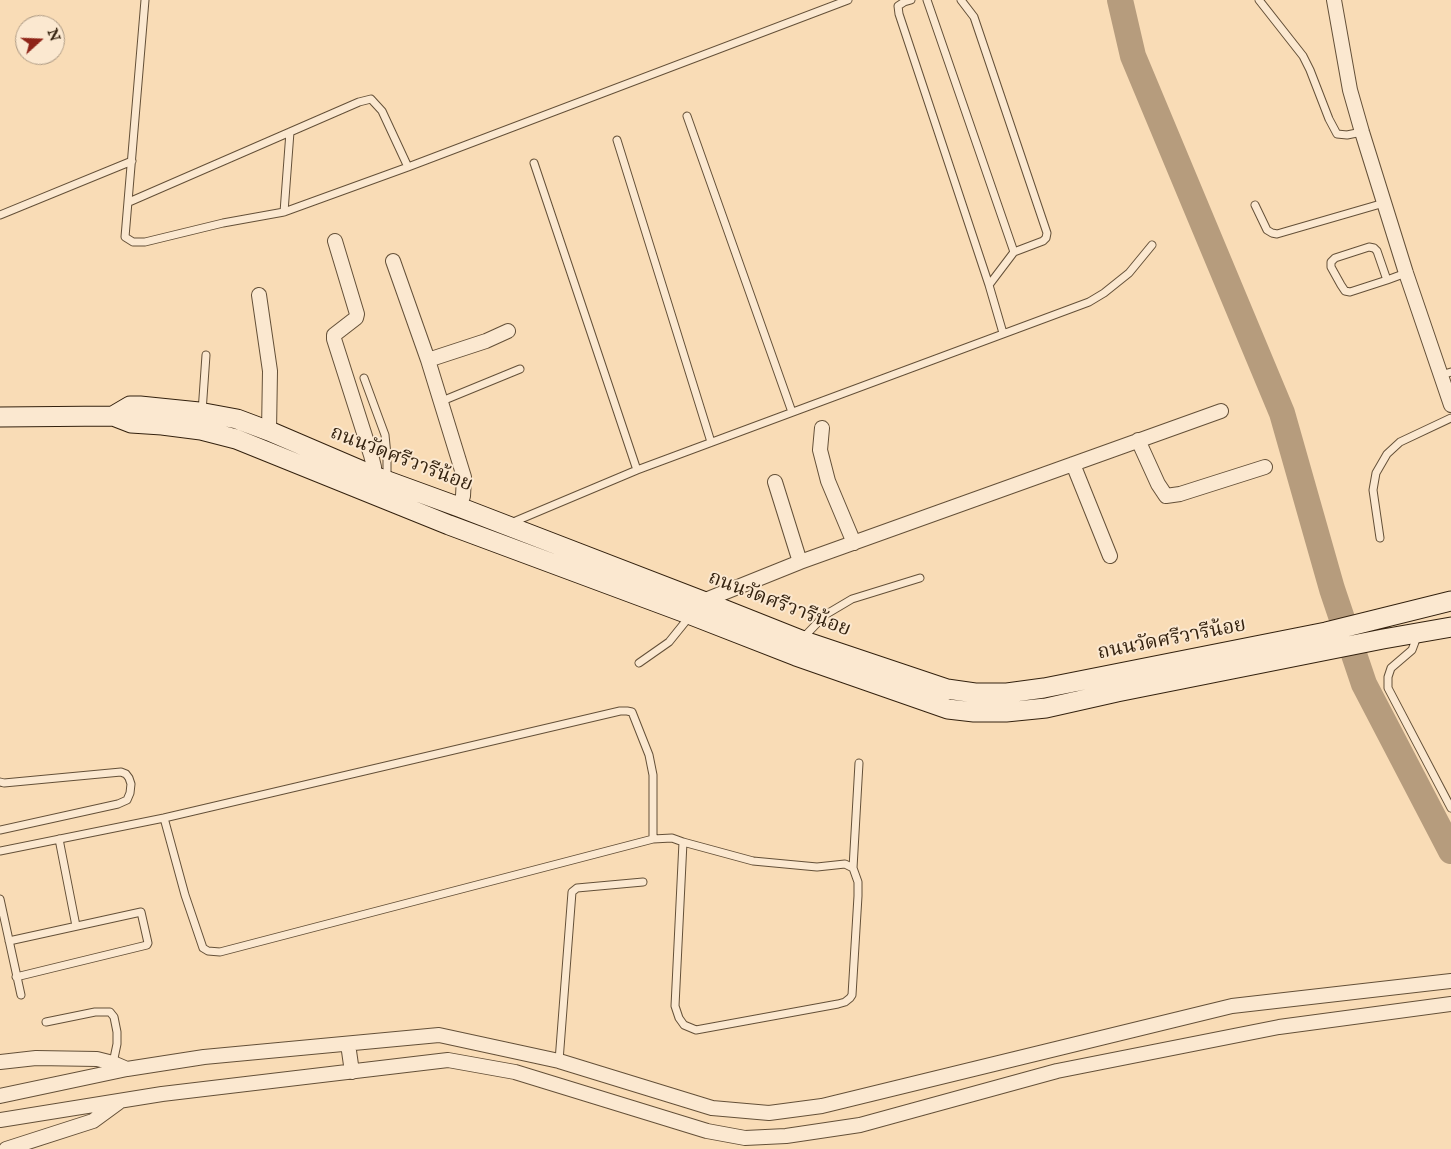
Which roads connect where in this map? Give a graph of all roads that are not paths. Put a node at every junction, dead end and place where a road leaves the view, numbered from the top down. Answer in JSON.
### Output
{"nodes":[{"id":1,"x":146,"y":0,"type":"edge"},
{"id":2,"x":848,"y":0,"type":"edge"},
{"id":3,"x":911,"y":0,"type":"edge"},
{"id":4,"x":927,"y":0,"type":"edge"},
{"id":5,"x":961,"y":0,"type":"edge"},
{"id":6,"x":1259,"y":0,"type":"edge"},
{"id":7,"x":1334,"y":0,"type":"edge"},
{"id":8,"x":687,"y":116,"type":"dead end"},
{"id":9,"x":290,"y":132,"type":"junction"},
{"id":10,"x":1362,"y":132,"type":"junction"},
{"id":11,"x":617,"y":140,"type":"dead end"},
{"id":12,"x":132,"y":161,"type":"junction"},
{"id":13,"x":534,"y":163,"type":"dead end"},
{"id":14,"x":408,"y":167,"type":"junction"},
{"id":15,"x":129,"y":202,"type":"junction"},
{"id":16,"x":1384,"y":203,"type":"junction"},
{"id":17,"x":1255,"y":205,"type":"dead end"},
{"id":18,"x":284,"y":212,"type":"junction"},
{"id":19,"x":0,"y":215,"type":"edge"},
{"id":20,"x":335,"y":241,"type":"dead end"},
{"id":21,"x":1152,"y":245,"type":"dead end"},
{"id":22,"x":1014,"y":252,"type":"junction"},
{"id":23,"x":393,"y":260,"type":"dead end"},
{"id":24,"x":1406,"y":274,"type":"junction"},
{"id":25,"x":1387,"y":280,"type":"junction"},
{"id":26,"x":989,"y":286,"type":"junction"},
{"id":27,"x":259,"y":295,"type":"dead end"},
{"id":28,"x":508,"y":331,"type":"dead end"},
{"id":29,"x":1003,"y":333,"type":"junction"},
{"id":30,"x":206,"y":355,"type":"dead end"},
{"id":31,"x":428,"y":360,"type":"junction"},
{"id":32,"x":520,"y":369,"type":"dead end"},
{"id":33,"x":1446,"y":374,"type":"edge"},
{"id":34,"x":364,"y":378,"type":"dead end"},
{"id":35,"x":442,"y":402,"type":"junction"},
{"id":36,"x":1451,"y":405,"type":"edge"},
{"id":37,"x":1221,"y":411,"type":"dead end"},
{"id":38,"x":792,"y":412,"type":"junction"},
{"id":39,"x":202,"y":413,"type":"junction"},
{"id":40,"x":113,"y":416,"type":"junction"},
{"id":41,"x":0,"y":417,"type":"edge"},
{"id":42,"x":1451,"y":418,"type":"edge"},
{"id":43,"x":822,"y":428,"type":"dead end"},
{"id":44,"x":269,"y":431,"type":"junction"},
{"id":45,"x":1138,"y":440,"type":"junction"},
{"id":46,"x":711,"y":442,"type":"junction"},
{"id":47,"x":1074,"y":464,"type":"junction"},
{"id":48,"x":1265,"y":467,"type":"dead end"},
{"id":49,"x":637,"y":470,"type":"junction"},
{"id":50,"x":380,"y":479,"type":"junction"},
{"id":51,"x":775,"y":482,"type":"dead end"},
{"id":52,"x":459,"y":507,"type":"junction"},
{"id":53,"x":506,"y":525,"type":"junction"},
{"id":54,"x":1380,"y":538,"type":"dead end"},
{"id":55,"x":854,"y":543,"type":"junction"},
{"id":56,"x":1110,"y":556,"type":"dead end"},
{"id":57,"x":800,"y":562,"type":"junction"},
{"id":58,"x":920,"y":578,"type":"dead end"},
{"id":59,"x":703,"y":600,"type":"junction"},
{"id":60,"x":1451,"y":602,"type":"edge"},
{"id":61,"x":691,"y":616,"type":"junction"},
{"id":62,"x":1451,"y":627,"type":"edge"},
{"id":63,"x":1416,"y":633,"type":"junction"},
{"id":64,"x":801,"y":640,"type":"junction"},
{"id":65,"x":639,"y":663,"type":"dead end"},
{"id":66,"x":859,"y":763,"type":"dead end"},
{"id":67,"x":0,"y":782,"type":"edge"},
{"id":68,"x":1451,"y":808,"type":"edge"},
{"id":69,"x":164,"y":818,"type":"junction"},
{"id":70,"x":0,"y":830,"type":"edge"},
{"id":71,"x":59,"y":839,"type":"junction"},
{"id":72,"x":654,"y":839,"type":"junction"},
{"id":73,"x":683,"y":842,"type":"junction"},
{"id":74,"x":0,"y":851,"type":"edge"},
{"id":75,"x":853,"y":868,"type":"junction"},
{"id":76,"x":643,"y":882,"type":"dead end"},
{"id":77,"x":0,"y":899,"type":"edge"},
{"id":78,"x":76,"y":926,"type":"junction"},
{"id":79,"x":9,"y":941,"type":"junction"},
{"id":80,"x":16,"y":977,"type":"junction"},
{"id":81,"x":1451,"y":981,"type":"edge"},
{"id":82,"x":21,"y":995,"type":"dead end"},
{"id":83,"x":1451,"y":1004,"type":"edge"},
{"id":84,"x":46,"y":1022,"type":"dead end"},
{"id":85,"x":348,"y":1044,"type":"junction"},
{"id":86,"x":1053,"y":1050,"type":"junction"},
{"id":87,"x":558,"y":1061,"type":"junction"},
{"id":88,"x":0,"y":1062,"type":"edge"},
{"id":89,"x":113,"y":1063,"type":"junction"},
{"id":90,"x":127,"y":1069,"type":"junction"},
{"id":91,"x":1057,"y":1071,"type":"junction"},
{"id":92,"x":352,"y":1072,"type":"junction"},
{"id":93,"x":0,"y":1096,"type":"edge"},
{"id":94,"x":119,"y":1101,"type":"junction"},
{"id":95,"x":0,"y":1120,"type":"edge"},
{"id":96,"x":6,"y":1149,"type":"edge"}],
"edges":[{"from":1,"to":12,"type":"lane"},
{"from":2,"to":14,"type":"lane"},
{"from":3,"to":26,"type":"lane"},
{"from":4,"to":22,"type":"lane"},
{"from":5,"to":22,"type":"lane"},
{"from":6,"to":10,"type":"lane"},
{"from":7,"to":10,"type":"street"},
{"from":8,"to":38,"type":"lane"},
{"from":9,"to":14,"type":"lane"},
{"from":9,"to":15,"type":"lane"},
{"from":9,"to":18,"type":"lane"},
{"from":10,"to":16,"type":"street"},
{"from":11,"to":46,"type":"lane"},
{"from":12,"to":15,"type":"lane"},
{"from":12,"to":19,"type":"lane"},
{"from":13,"to":49,"type":"lane"},
{"from":14,"to":18,"type":"lane"},
{"from":15,"to":18,"type":"lane"},
{"from":16,"to":17,"type":"lane"},
{"from":16,"to":24,"type":"street"},
{"from":20,"to":50,"type":"street"},
{"from":21,"to":29,"type":"lane"},
{"from":22,"to":26,"type":"lane"},
{"from":23,"to":31,"type":"street"},
{"from":24,"to":25,"type":"lane"},
{"from":24,"to":33,"type":"street"},
{"from":25,"to":25,"type":"lane"},
{"from":26,"to":29,"type":"lane"},
{"from":27,"to":44,"type":"street"},
{"from":28,"to":31,"type":"street"},
{"from":29,"to":38,"type":"lane"},
{"from":30,"to":39,"type":"lane"},
{"from":31,"to":35,"type":"street"},
{"from":32,"to":35,"type":"lane"},
{"from":33,"to":36,"type":"street"},
{"from":34,"to":50,"type":"lane"},
{"from":35,"to":52,"type":"street"},
{"from":37,"to":45,"type":"street"},
{"from":38,"to":46,"type":"lane"},
{"from":39,"to":40,"type":"main road","name":"ถนนวัดศรีวารีน้อย"},
{"from":39,"to":44,"type":"main road","name":"ถนนวัดศรีวารีน้อย"},
{"from":40,"to":41,"type":"main road","name":"ถนนวัดศรีวารีน้อย"},
{"from":40,"to":61,"type":"main road","name":"ถนนวัดศรีวารีน้อย"},
{"from":42,"to":54,"type":"lane"},
{"from":43,"to":55,"type":"street"},
{"from":44,"to":50,"type":"main road","name":"ถนนวัดศรีวารีน้อย"},
{"from":45,"to":47,"type":"street"},
{"from":45,"to":48,"type":"street"},
{"from":46,"to":49,"type":"lane"},
{"from":47,"to":55,"type":"street"},
{"from":47,"to":56,"type":"street"},
{"from":49,"to":53,"type":"lane"},
{"from":50,"to":52,"type":"main road","name":"ถนนวัดศรีวารีน้อย"},
{"from":51,"to":57,"type":"street"},
{"from":52,"to":53,"type":"main road","name":"ถนนวัดศรีวารีน้อย"},
{"from":53,"to":59,"type":"main road","name":"ถนนวัดศรีวารีน้อย"},
{"from":55,"to":57,"type":"street"},
{"from":57,"to":59,"type":"street"},
{"from":58,"to":64,"type":"lane"},
{"from":59,"to":64,"type":"main road","name":"ถนนวัดศรีวารีน้อย"},
{"from":60,"to":64,"type":"main road","name":"ถนนวัดศรีวารีน้อย"},
{"from":61,"to":63,"type":"main road","name":"ถนนวัดศรีวารีน้อย"},
{"from":61,"to":65,"type":"lane"},
{"from":62,"to":63,"type":"main road","name":"ถนนวัดศรีวารีน้อย"},
{"from":63,"to":68,"type":"lane"},
{"from":66,"to":75,"type":"lane"},
{"from":67,"to":70,"type":"lane"},
{"from":69,"to":71,"type":"lane"},
{"from":69,"to":72,"type":"lane"},
{"from":69,"to":72,"type":"lane"},
{"from":71,"to":74,"type":"lane"},
{"from":71,"to":78,"type":"lane"},
{"from":72,"to":73,"type":"lane"},
{"from":73,"to":75,"type":"lane"},
{"from":73,"to":75,"type":"lane"},
{"from":76,"to":87,"type":"lane"},
{"from":77,"to":79,"type":"lane"},
{"from":78,"to":79,"type":"lane"},
{"from":78,"to":80,"type":"lane"},
{"from":79,"to":80,"type":"lane"},
{"from":80,"to":82,"type":"lane"},
{"from":81,"to":86,"type":"street"},
{"from":83,"to":91,"type":"street"},
{"from":84,"to":89,"type":"lane"},
{"from":85,"to":87,"type":"street"},
{"from":85,"to":90,"type":"street"},
{"from":85,"to":92,"type":"street"},
{"from":86,"to":87,"type":"street"},
{"from":86,"to":91,"type":"street"},
{"from":88,"to":89,"type":"street"},
{"from":89,"to":90,"type":"street"},
{"from":90,"to":93,"type":"street"},
{"from":91,"to":92,"type":"street"},
{"from":92,"to":94,"type":"street"},
{"from":94,"to":95,"type":"street"},
{"from":94,"to":96,"type":"street"}]}
